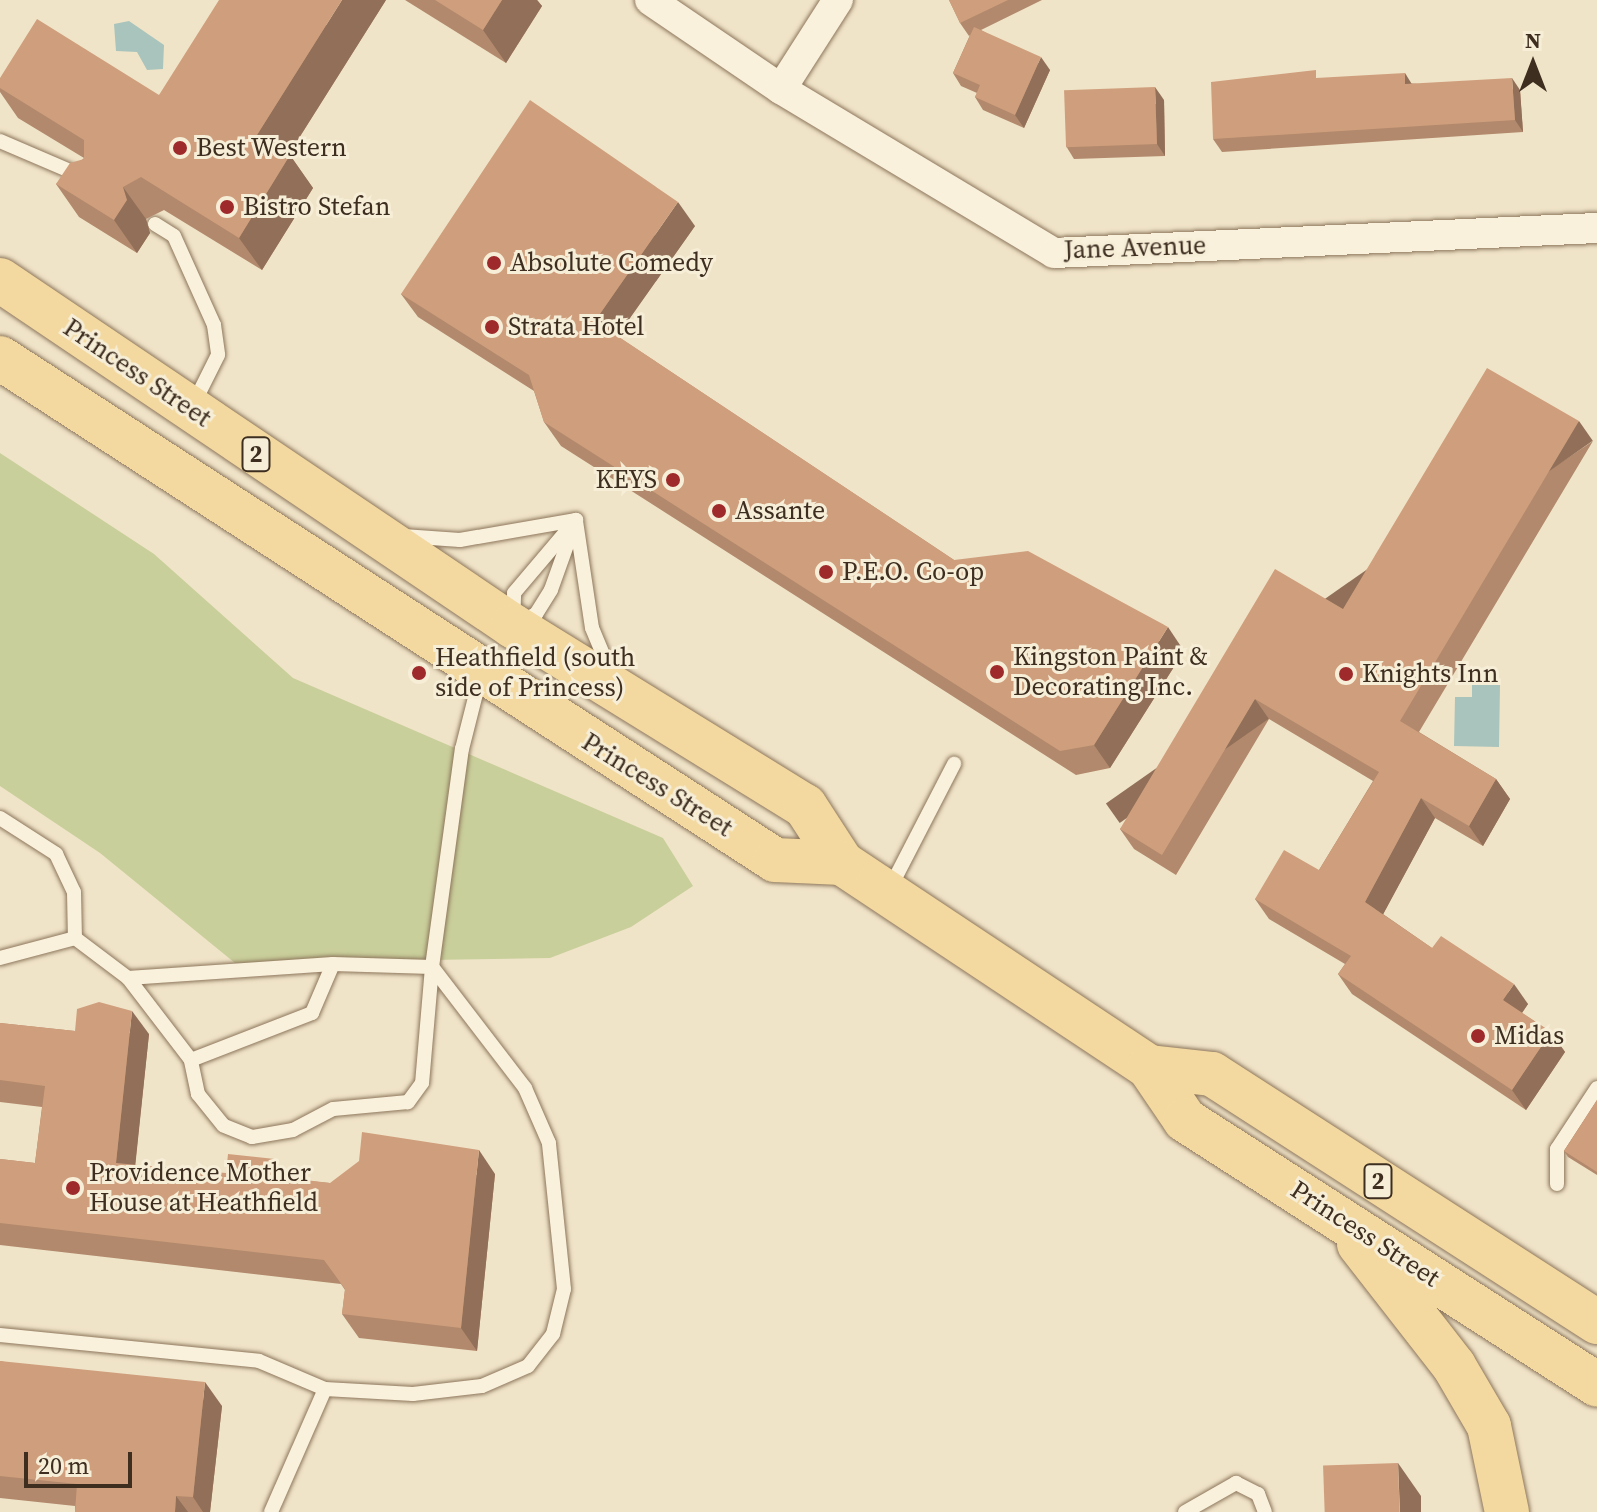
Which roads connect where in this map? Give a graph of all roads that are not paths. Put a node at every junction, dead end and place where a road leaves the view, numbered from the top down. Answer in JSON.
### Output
{"nodes":[{"id":1,"x":650,"y":0,"type":"edge"},
{"id":2,"x":838,"y":0,"type":"edge"},
{"id":3,"x":781,"y":89,"type":"junction"},
{"id":4,"x":0,"y":141,"type":"edge"},
{"id":5,"x":98,"y":187,"type":"edge"},
{"id":6,"x":155,"y":224,"type":"edge"},
{"id":7,"x":1597,"y":228,"type":"edge"},
{"id":8,"x":0,"y":280,"type":"edge"},
{"id":9,"x":0,"y":358,"type":"edge"},
{"id":10,"x":191,"y":410,"type":"junction"},
{"id":11,"x":576,"y":520,"type":"junction"},
{"id":12,"x":371,"y":532,"type":"junction"},
{"id":13,"x":513,"y":626,"type":"junction"},
{"id":14,"x":481,"y":674,"type":"junction"},
{"id":15,"x":621,"y":693,"type":"junction"},
{"id":16,"x":954,"y":764,"type":"dead end"},
{"id":17,"x":0,"y":818,"type":"edge"},
{"id":18,"x":842,"y":863,"type":"junction"},
{"id":19,"x":888,"y":892,"type":"junction"},
{"id":20,"x":75,"y":938,"type":"junction"},
{"id":21,"x":0,"y":958,"type":"edge"},
{"id":22,"x":333,"y":964,"type":"junction"},
{"id":23,"x":432,"y":967,"type":"junction"},
{"id":24,"x":128,"y":978,"type":"junction"},
{"id":25,"x":191,"y":1060,"type":"junction"},
{"id":26,"x":1149,"y":1067,"type":"junction"},
{"id":27,"x":1597,"y":1088,"type":"edge"},
{"id":28,"x":1557,"y":1184,"type":"dead end"},
{"id":29,"x":1335,"y":1214,"type":"junction"},
{"id":30,"x":1597,"y":1322,"type":"edge"},
{"id":31,"x":0,"y":1335,"type":"edge"},
{"id":32,"x":1597,"y":1385,"type":"edge"},
{"id":33,"x":325,"y":1389,"type":"junction"},
{"id":34,"x":271,"y":1512,"type":"edge"},
{"id":35,"x":1185,"y":1512,"type":"edge"},
{"id":36,"x":1265,"y":1512,"type":"edge"},
{"id":37,"x":1507,"y":1512,"type":"edge"}],
"edges":[{"from":1,"to":3,"type":"street","name":"Jane Avenue"},
{"from":2,"to":3,"type":"street"},
{"from":3,"to":7,"type":"street","name":"Jane Avenue"},
{"from":4,"to":5,"type":"lane"},
{"from":6,"to":10,"type":"lane"},
{"from":8,"to":10,"type":"main road","name":"Princess Street","number":"2"},
{"from":9,"to":14,"type":"main road","name":"Princess Street","number":"2"},
{"from":10,"to":12,"type":"main road","name":"Princess Street","number":"2"},
{"from":11,"to":12,"type":"lane"},
{"from":11,"to":13,"type":"lane"},
{"from":11,"to":13,"type":"lane"},
{"from":11,"to":15,"type":"lane"},
{"from":12,"to":13,"type":"main road","name":"Princess Street","number":"2"},
{"from":13,"to":14,"type":"main road"},
{"from":13,"to":15,"type":"main road","name":"Princess Street","number":"2"},
{"from":14,"to":18,"type":"main road","name":"Princess Street","number":"2"},
{"from":14,"to":23,"type":"lane"},
{"from":15,"to":18,"type":"main road","name":"Princess Street","number":"2"},
{"from":16,"to":19,"type":"lane"},
{"from":17,"to":20,"type":"lane"},
{"from":18,"to":19,"type":"main road","name":"Princess Street","number":"2"},
{"from":19,"to":26,"type":"main road","name":"Princess Street","number":"2"},
{"from":20,"to":21,"type":"lane"},
{"from":20,"to":24,"type":"lane"},
{"from":22,"to":23,"type":"lane"},
{"from":22,"to":24,"type":"lane"},
{"from":22,"to":25,"type":"lane"},
{"from":23,"to":25,"type":"lane"},
{"from":23,"to":33,"type":"lane"},
{"from":24,"to":25,"type":"lane"},
{"from":26,"to":29,"type":"main road","name":"Princess Street","number":"2"},
{"from":26,"to":30,"type":"main road","name":"Princess Street","number":"2"},
{"from":27,"to":28,"type":"lane"},
{"from":29,"to":32,"type":"main road","name":"Princess Street","number":"2"},
{"from":29,"to":37,"type":"main road"},
{"from":31,"to":33,"type":"lane"},
{"from":33,"to":34,"type":"lane"},
{"from":35,"to":36,"type":"lane"}]}
